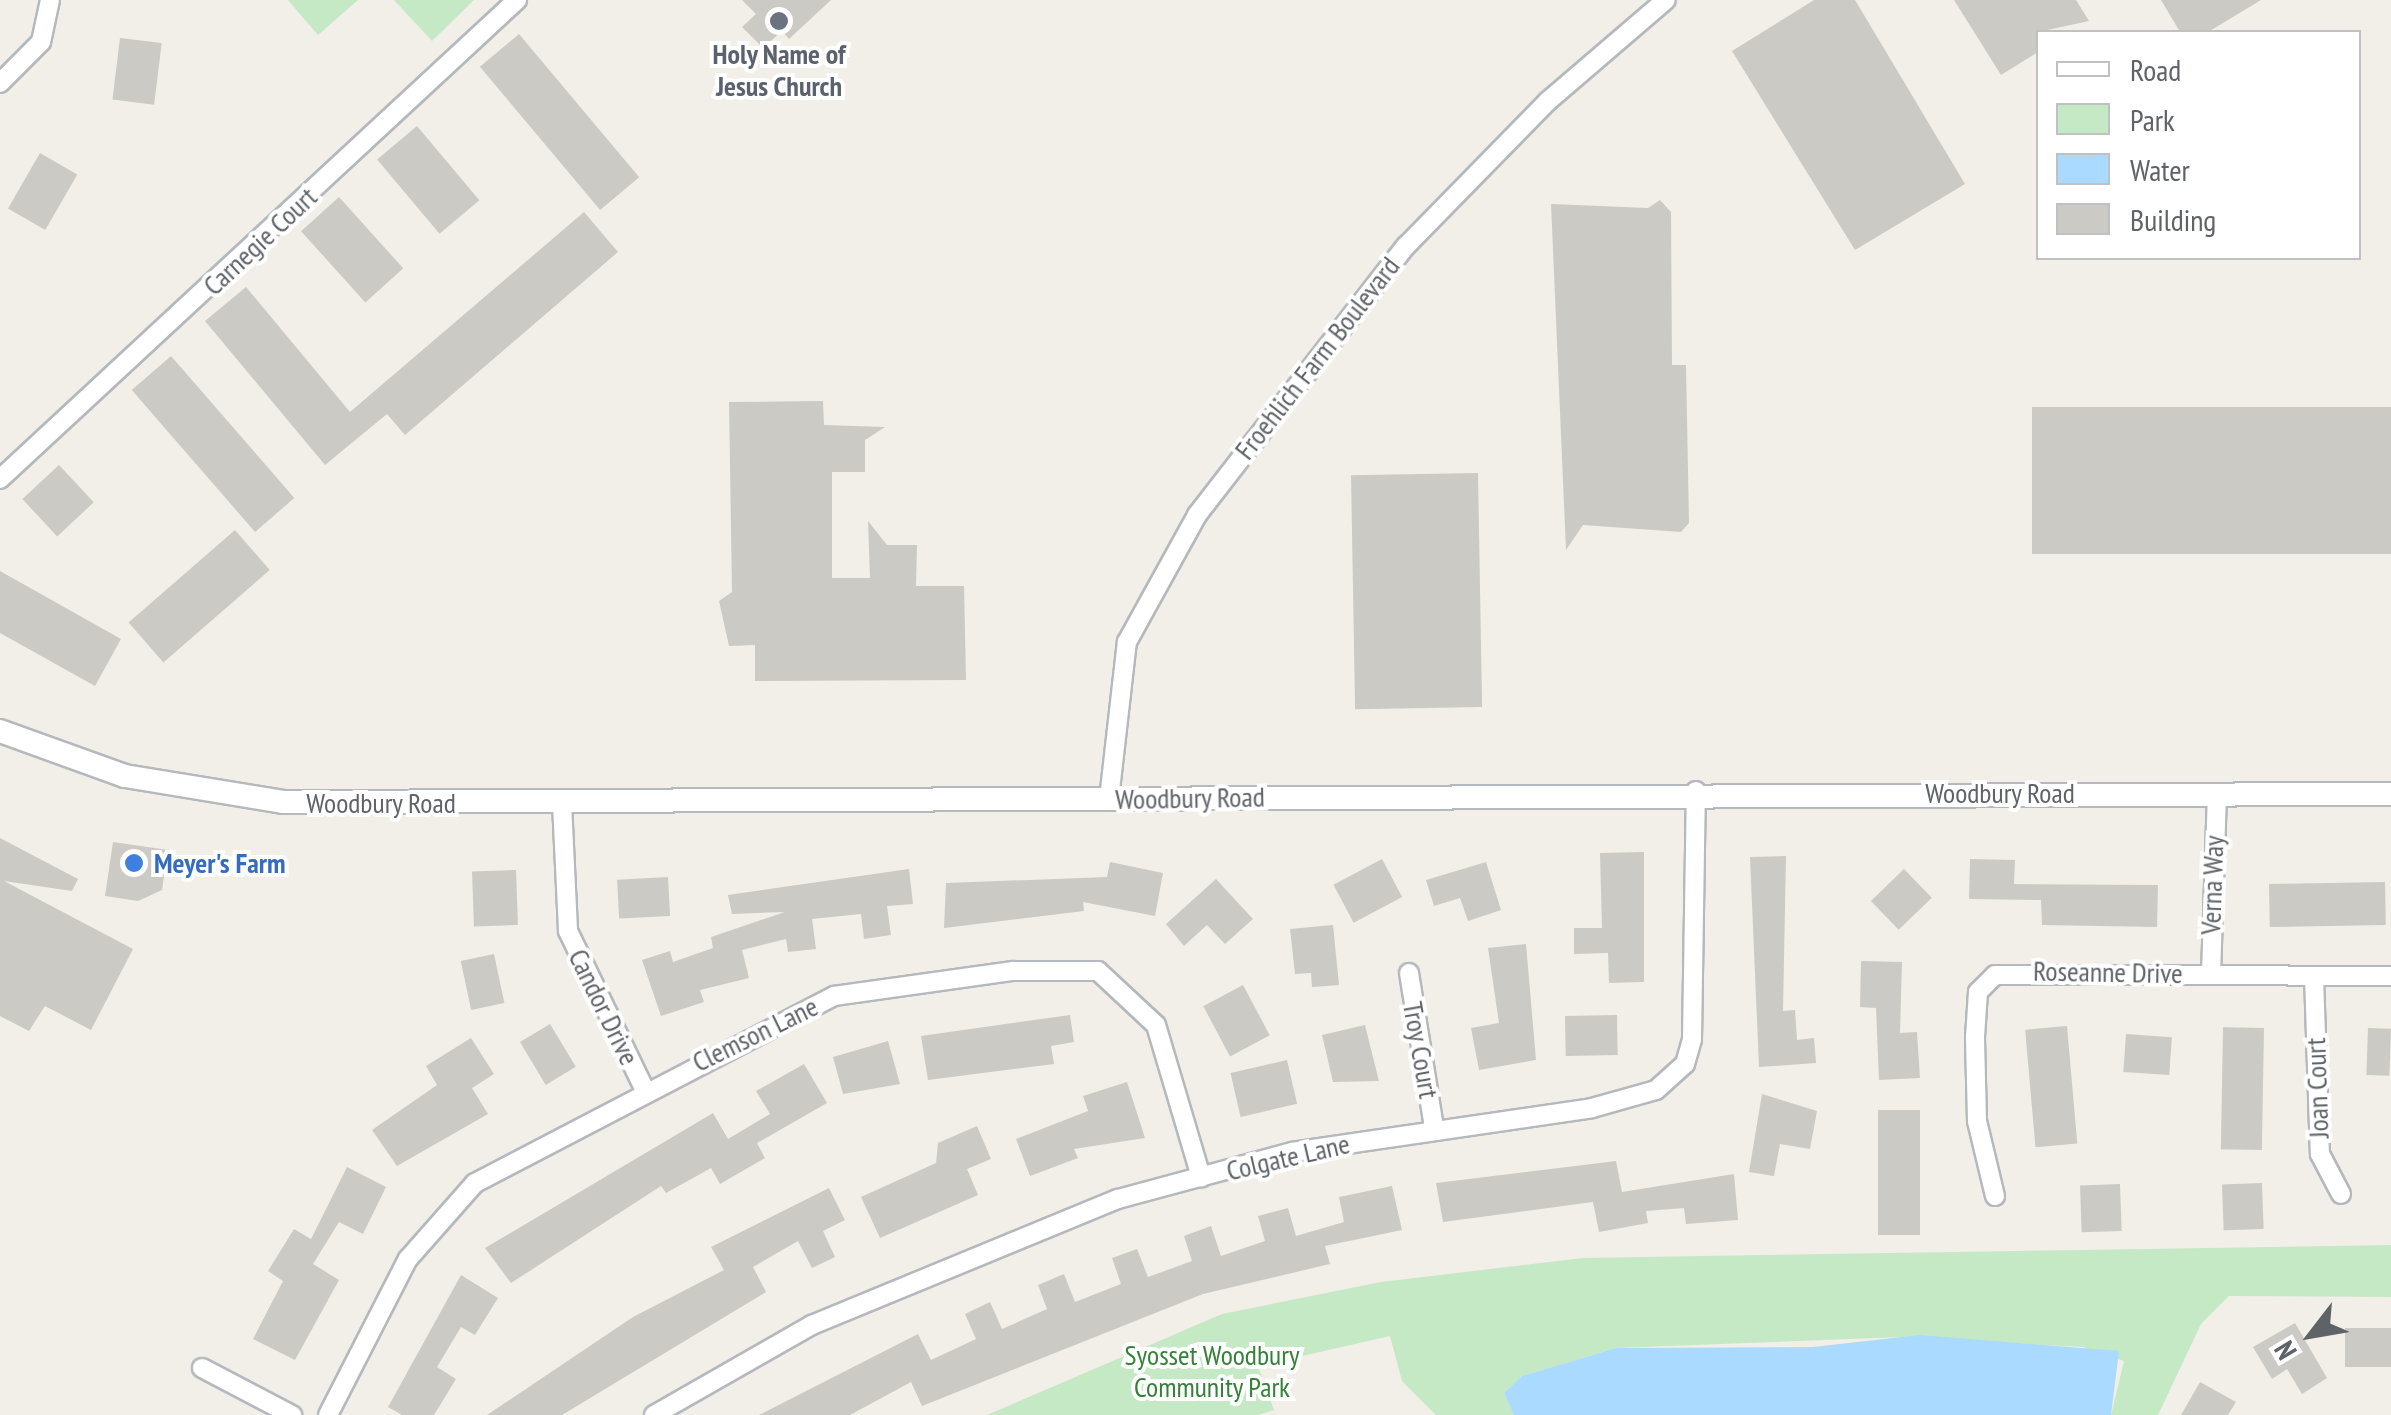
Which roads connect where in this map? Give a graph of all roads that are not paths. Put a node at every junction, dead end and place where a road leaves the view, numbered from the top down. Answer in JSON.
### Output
{"nodes":[{"id":1,"x":50,"y":0,"type":"edge"},
{"id":2,"x":517,"y":0,"type":"edge"},
{"id":3,"x":1666,"y":0,"type":"edge"},
{"id":4,"x":0,"y":83,"type":"edge"},
{"id":5,"x":0,"y":479,"type":"edge"},
{"id":6,"x":0,"y":732,"type":"edge"},
{"id":7,"x":1696,"y":791,"type":"junction"},
{"id":8,"x":2391,"y":794,"type":"edge"},
{"id":9,"x":2217,"y":795,"type":"junction"},
{"id":10,"x":1109,"y":799,"type":"junction"},
{"id":11,"x":562,"y":803,"type":"junction"},
{"id":12,"x":1408,"y":974,"type":"dead end"},
{"id":13,"x":2212,"y":974,"type":"junction"},
{"id":14,"x":2314,"y":976,"type":"junction"},
{"id":15,"x":2391,"y":976,"type":"edge"},
{"id":16,"x":645,"y":1090,"type":"junction"},
{"id":17,"x":1434,"y":1127,"type":"junction"},
{"id":18,"x":1201,"y":1177,"type":"junction"},
{"id":19,"x":2341,"y":1194,"type":"dead end"},
{"id":20,"x":1995,"y":1196,"type":"dead end"},
{"id":21,"x":202,"y":1368,"type":"dead end"},
{"id":22,"x":292,"y":1415,"type":"edge"},
{"id":23,"x":328,"y":1415,"type":"edge"},
{"id":24,"x":654,"y":1415,"type":"edge"}],
"edges":[{"from":1,"to":4,"type":"street"},
{"from":2,"to":5,"type":"street","name":"Carnegie Court"},
{"from":3,"to":10,"type":"street","name":"Froehlich Farm Boulevard"},
{"from":6,"to":11,"type":"main road","name":"Woodbury Road"},
{"from":7,"to":9,"type":"main road","name":"Woodbury Road"},
{"from":7,"to":10,"type":"main road","name":"Woodbury Road"},
{"from":7,"to":17,"type":"street","name":"Colgate Lane"},
{"from":8,"to":9,"type":"main road","name":"Woodbury Road"},
{"from":9,"to":13,"type":"street","name":"Verna Way"},
{"from":10,"to":11,"type":"main road","name":"Woodbury Road"},
{"from":11,"to":16,"type":"street","name":"Candor Drive"},
{"from":12,"to":17,"type":"street","name":"Troy Court"},
{"from":13,"to":14,"type":"street","name":"Roseanne Drive"},
{"from":13,"to":20,"type":"street","name":"Roseanne Drive"},
{"from":14,"to":15,"type":"street","name":"Roseanne Drive"},
{"from":14,"to":19,"type":"street","name":"Joan Court"},
{"from":16,"to":18,"type":"street","name":"Clemson Lane"},
{"from":16,"to":23,"type":"street","name":"Clemson Lane"},
{"from":17,"to":18,"type":"street","name":"Colgate Lane"},
{"from":18,"to":24,"type":"street","name":"Colgate Lane"},
{"from":21,"to":22,"type":"street"}]}
